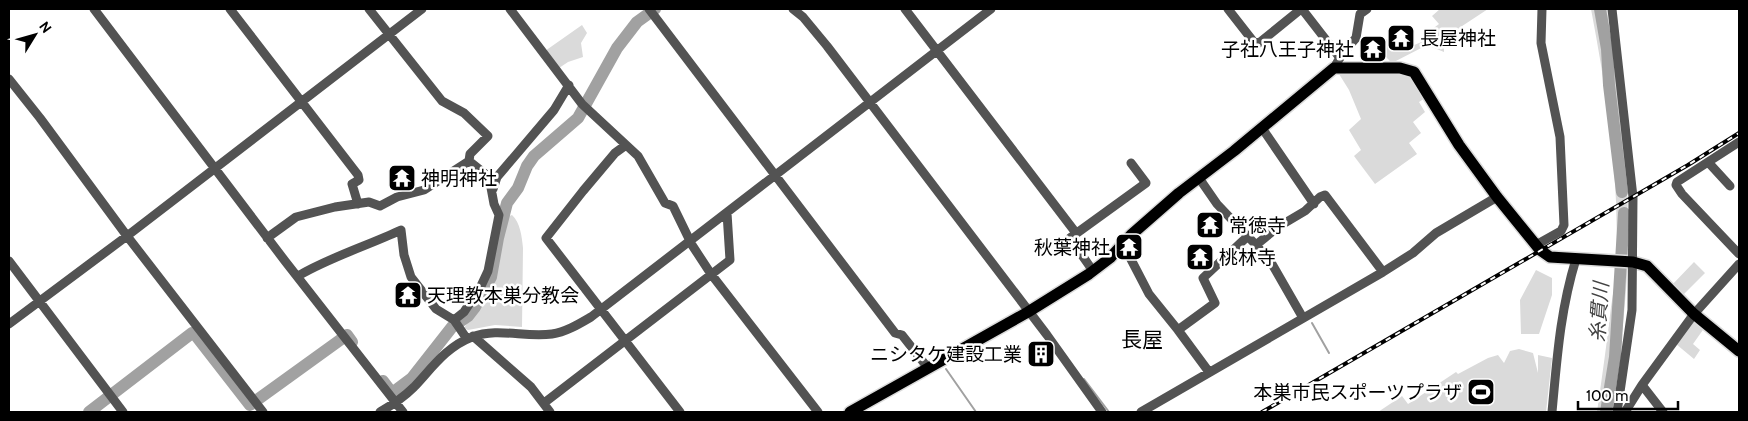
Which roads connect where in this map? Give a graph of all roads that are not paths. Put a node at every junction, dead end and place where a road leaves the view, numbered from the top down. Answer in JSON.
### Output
{"nodes":[{"id":1,"x":94,"y":9,"type":"edge"},
{"id":2,"x":230,"y":9,"type":"edge"},
{"id":3,"x":369,"y":9,"type":"edge"},
{"id":4,"x":422,"y":9,"type":"edge"},
{"id":5,"x":510,"y":9,"type":"edge"},
{"id":6,"x":793,"y":9,"type":"edge"},
{"id":7,"x":905,"y":9,"type":"edge"},
{"id":8,"x":992,"y":9,"type":"edge"},
{"id":9,"x":1228,"y":9,"type":"edge"},
{"id":10,"x":1302,"y":9,"type":"edge"},
{"id":11,"x":1367,"y":9,"type":"edge"},
{"id":12,"x":1542,"y":9,"type":"edge"},
{"id":13,"x":1612,"y":9,"type":"edge"},
{"id":14,"x":651,"y":12,"type":"edge"},
{"id":15,"x":389,"y":34,"type":"junction"},
{"id":16,"x":937,"y":51,"type":"junction"},
{"id":17,"x":1340,"y":58,"type":"junction"},
{"id":18,"x":1334,"y":68,"type":"junction"},
{"id":19,"x":9,"y":79,"type":"edge"},
{"id":20,"x":569,"y":85,"type":"junction"},
{"id":21,"x":301,"y":101,"type":"junction"},
{"id":22,"x":869,"y":102,"type":"junction"},
{"id":23,"x":1262,"y":128,"type":"junction"},
{"id":24,"x":1739,"y":142,"type":"edge"},
{"id":25,"x":626,"y":145,"type":"junction"},
{"id":26,"x":469,"y":161,"type":"junction"},
{"id":27,"x":1708,"y":162,"type":"junction"},
{"id":28,"x":1131,"y":163,"type":"dead end"},
{"id":29,"x":215,"y":169,"type":"junction"},
{"id":30,"x":775,"y":176,"type":"junction"},
{"id":31,"x":1199,"y":178,"type":"junction"},
{"id":32,"x":1730,"y":186,"type":"dead end"},
{"id":33,"x":492,"y":191,"type":"junction"},
{"id":34,"x":1497,"y":197,"type":"junction"},
{"id":35,"x":358,"y":204,"type":"junction"},
{"id":36,"x":1314,"y":204,"type":"junction"},
{"id":37,"x":727,"y":213,"type":"junction"},
{"id":38,"x":1076,"y":233,"type":"junction"},
{"id":39,"x":127,"y":236,"type":"junction"},
{"id":40,"x":1248,"y":236,"type":"junction"},
{"id":41,"x":267,"y":238,"type":"junction"},
{"id":42,"x":690,"y":241,"type":"junction"},
{"id":43,"x":1123,"y":244,"type":"junction"},
{"id":44,"x":1256,"y":245,"type":"junction"},
{"id":45,"x":1536,"y":245,"type":"junction"},
{"id":46,"x":1739,"y":254,"type":"edge"},
{"id":47,"x":1576,"y":259,"type":"junction"},
{"id":48,"x":9,"y":261,"type":"edge"},
{"id":49,"x":1630,"y":262,"type":"junction"},
{"id":50,"x":1739,"y":264,"type":"edge"},
{"id":51,"x":1093,"y":270,"type":"junction"},
{"id":52,"x":1383,"y":272,"type":"junction"},
{"id":53,"x":711,"y":274,"type":"junction"},
{"id":54,"x":298,"y":276,"type":"junction"},
{"id":55,"x":39,"y":302,"type":"junction"},
{"id":56,"x":602,"y":309,"type":"junction"},
{"id":57,"x":1028,"y":312,"type":"junction"},
{"id":58,"x":1694,"y":314,"type":"junction"},
{"id":59,"x":1303,"y":318,"type":"junction"},
{"id":60,"x":454,"y":320,"type":"junction"},
{"id":61,"x":9,"y":324,"type":"edge"},
{"id":62,"x":1178,"y":330,"type":"junction"},
{"id":63,"x":470,"y":338,"type":"junction"},
{"id":64,"x":624,"y":341,"type":"junction"},
{"id":65,"x":1739,"y":351,"type":"edge"},
{"id":66,"x":928,"y":368,"type":"junction"},
{"id":67,"x":1209,"y":372,"type":"junction"},
{"id":68,"x":1642,"y":385,"type":"junction"},
{"id":69,"x":395,"y":402,"type":"junction"},
{"id":70,"x":544,"y":403,"type":"junction"},
{"id":71,"x":123,"y":412,"type":"edge"},
{"id":72,"x":263,"y":412,"type":"edge"},
{"id":73,"x":380,"y":412,"type":"edge"},
{"id":74,"x":403,"y":412,"type":"edge"},
{"id":75,"x":550,"y":412,"type":"edge"},
{"id":76,"x":680,"y":412,"type":"edge"},
{"id":77,"x":818,"y":412,"type":"edge"},
{"id":78,"x":850,"y":412,"type":"edge"},
{"id":79,"x":1102,"y":412,"type":"edge"},
{"id":80,"x":1140,"y":412,"type":"edge"},
{"id":81,"x":1552,"y":412,"type":"edge"},
{"id":82,"x":1618,"y":412,"type":"edge"},
{"id":83,"x":1625,"y":412,"type":"edge"},
{"id":84,"x":1663,"y":412,"type":"edge"}],
"edges":[{"from":1,"to":29,"type":"street"},
{"from":2,"to":21,"type":"street"},
{"from":3,"to":15,"type":"street"},
{"from":4,"to":15,"type":"street"},
{"from":5,"to":20,"type":"street"},
{"from":6,"to":22,"type":"street"},
{"from":7,"to":16,"type":"street"},
{"from":8,"to":16,"type":"street"},
{"from":9,"to":10,"type":"street"},
{"from":10,"to":17,"type":"street"},
{"from":11,"to":17,"type":"street"},
{"from":12,"to":45,"type":"street"},
{"from":13,"to":49,"type":"street"},
{"from":14,"to":30,"type":"street"},
{"from":15,"to":21,"type":"street"},
{"from":15,"to":26,"type":"street"},
{"from":16,"to":22,"type":"street"},
{"from":16,"to":38,"type":"street"},
{"from":17,"to":18,"type":"street"},
{"from":18,"to":23,"type":"main road"},
{"from":18,"to":34,"type":"main road"},
{"from":19,"to":39,"type":"street"},
{"from":20,"to":25,"type":"street"},
{"from":20,"to":33,"type":"street"},
{"from":21,"to":29,"type":"street"},
{"from":21,"to":35,"type":"street"},
{"from":22,"to":30,"type":"street"},
{"from":22,"to":57,"type":"street"},
{"from":23,"to":31,"type":"main road"},
{"from":23,"to":36,"type":"street"},
{"from":24,"to":27,"type":"street"},
{"from":25,"to":42,"type":"street"},
{"from":25,"to":56,"type":"street"},
{"from":26,"to":33,"type":"street"},
{"from":26,"to":35,"type":"street"},
{"from":27,"to":32,"type":"street"},
{"from":27,"to":46,"type":"street"},
{"from":28,"to":38,"type":"street"},
{"from":29,"to":39,"type":"street"},
{"from":29,"to":41,"type":"street"},
{"from":30,"to":37,"type":"street"},
{"from":30,"to":66,"type":"street"},
{"from":31,"to":40,"type":"street"},
{"from":31,"to":43,"type":"main road"},
{"from":33,"to":60,"type":"street"},
{"from":34,"to":45,"type":"main road"},
{"from":34,"to":52,"type":"street"},
{"from":35,"to":41,"type":"street"},
{"from":36,"to":44,"type":"street"},
{"from":36,"to":52,"type":"street"},
{"from":37,"to":42,"type":"street"},
{"from":37,"to":53,"type":"street"},
{"from":38,"to":51,"type":"street"},
{"from":39,"to":55,"type":"street"},
{"from":39,"to":72,"type":"street"},
{"from":40,"to":44,"type":"street"},
{"from":40,"to":62,"type":"street"},
{"from":41,"to":54,"type":"street"},
{"from":42,"to":53,"type":"street"},
{"from":42,"to":56,"type":"street"},
{"from":43,"to":51,"type":"main road"},
{"from":43,"to":62,"type":"street"},
{"from":44,"to":59,"type":"street"},
{"from":45,"to":47,"type":"main road"},
{"from":47,"to":49,"type":"main road"},
{"from":47,"to":81,"type":"street"},
{"from":48,"to":55,"type":"street"},
{"from":49,"to":58,"type":"main road"},
{"from":49,"to":82,"type":"street"},
{"from":50,"to":58,"type":"street"},
{"from":51,"to":57,"type":"main road"},
{"from":52,"to":59,"type":"street"},
{"from":53,"to":64,"type":"street"},
{"from":53,"to":77,"type":"street"},
{"from":54,"to":60,"type":"street"},
{"from":54,"to":69,"type":"street"},
{"from":55,"to":61,"type":"street"},
{"from":55,"to":71,"type":"street"},
{"from":56,"to":63,"type":"street"},
{"from":56,"to":64,"type":"street"},
{"from":57,"to":66,"type":"main road"},
{"from":57,"to":79,"type":"street"},
{"from":58,"to":65,"type":"main road"},
{"from":58,"to":68,"type":"street"},
{"from":59,"to":67,"type":"street"},
{"from":60,"to":63,"type":"street"},
{"from":62,"to":67,"type":"street"},
{"from":63,"to":69,"type":"street"},
{"from":63,"to":70,"type":"street"},
{"from":64,"to":70,"type":"street"},
{"from":64,"to":76,"type":"street"},
{"from":66,"to":78,"type":"main road"},
{"from":67,"to":80,"type":"street"},
{"from":68,"to":83,"type":"street"},
{"from":68,"to":84,"type":"street"},
{"from":69,"to":73,"type":"street"},
{"from":69,"to":74,"type":"street"},
{"from":70,"to":75,"type":"street"}]}
